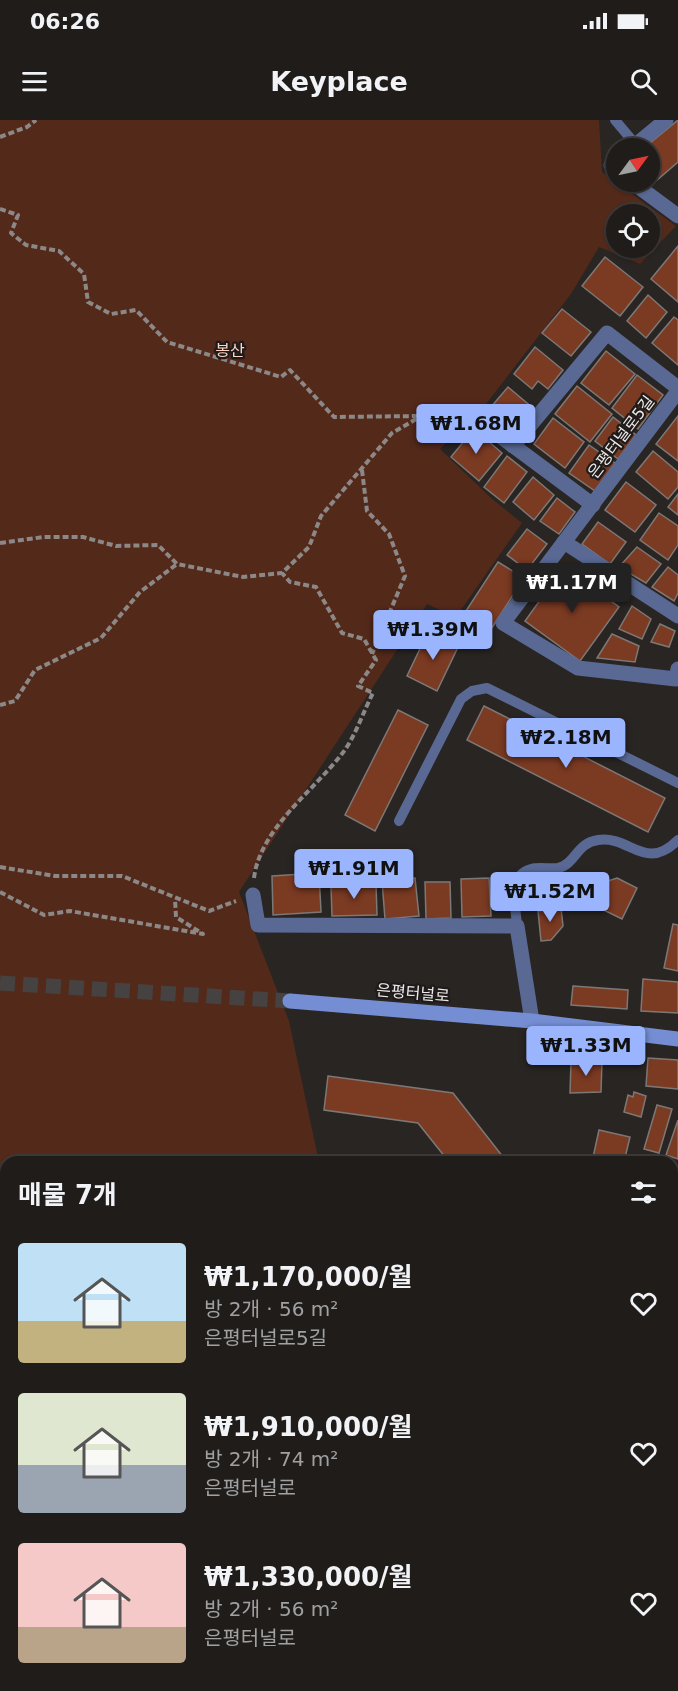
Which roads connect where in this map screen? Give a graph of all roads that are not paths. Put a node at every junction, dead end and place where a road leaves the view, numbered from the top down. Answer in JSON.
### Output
{"nodes":[{"id":1,"x":615,"y":120,"type":"edge"},
{"id":2,"x":666,"y":120,"type":"edge"},
{"id":3,"x":628,"y":138,"type":"edge"},
{"id":4,"x":645,"y":138,"type":"edge"},
{"id":5,"x":646,"y":192,"type":"edge"},
{"id":6,"x":678,"y":216,"type":"edge"},
{"id":7,"x":678,"y":390,"type":"edge"},
{"id":8,"x":469,"y":413,"type":"road end"},
{"id":9,"x":513,"y":446,"type":"junction"},
{"id":10,"x":593,"y":505,"type":"junction"},
{"id":11,"x":564,"y":542,"type":"junction"},
{"id":12,"x":678,"y":616,"type":"edge"},
{"id":13,"x":678,"y":669,"type":"edge"},
{"id":14,"x":678,"y":783,"type":"edge"},
{"id":15,"x":399,"y":821,"type":"dead end"},
{"id":16,"x":678,"y":840,"type":"edge"},
{"id":17,"x":252,"y":895,"type":"road end"},
{"id":18,"x":517,"y":926,"type":"junction"},
{"id":19,"x":290,"y":1001,"type":"tunnel mouth"},
{"id":20,"x":532,"y":1021,"type":"junction"},
{"id":21,"x":678,"y":1039,"type":"edge"}],
"edges":[{"from":1,"to":3,"type":"lane"},
{"from":2,"to":4,"type":"street"},
{"from":5,"to":6,"type":"street"},
{"from":7,"to":9,"type":"street","name":"은평터널로5길"},
{"from":7,"to":10,"type":"street","name":"은평터널로5길"},
{"from":8,"to":9,"type":"street","name":"은평터널로5길"},
{"from":9,"to":10,"type":"street","name":"은평터널로5길"},
{"from":10,"to":11,"type":"street","name":"은평터널로5길"},
{"from":11,"to":12,"type":"street"},
{"from":11,"to":13,"type":"street","name":"은평터널로5길"},
{"from":14,"to":15,"type":"lane"},
{"from":16,"to":18,"type":"lane"},
{"from":17,"to":18,"type":"street"},
{"from":18,"to":20,"type":"street"},
{"from":19,"to":20,"type":"main road","name":"은평터널로"},
{"from":20,"to":21,"type":"main road","name":"은평터널로"}]}
